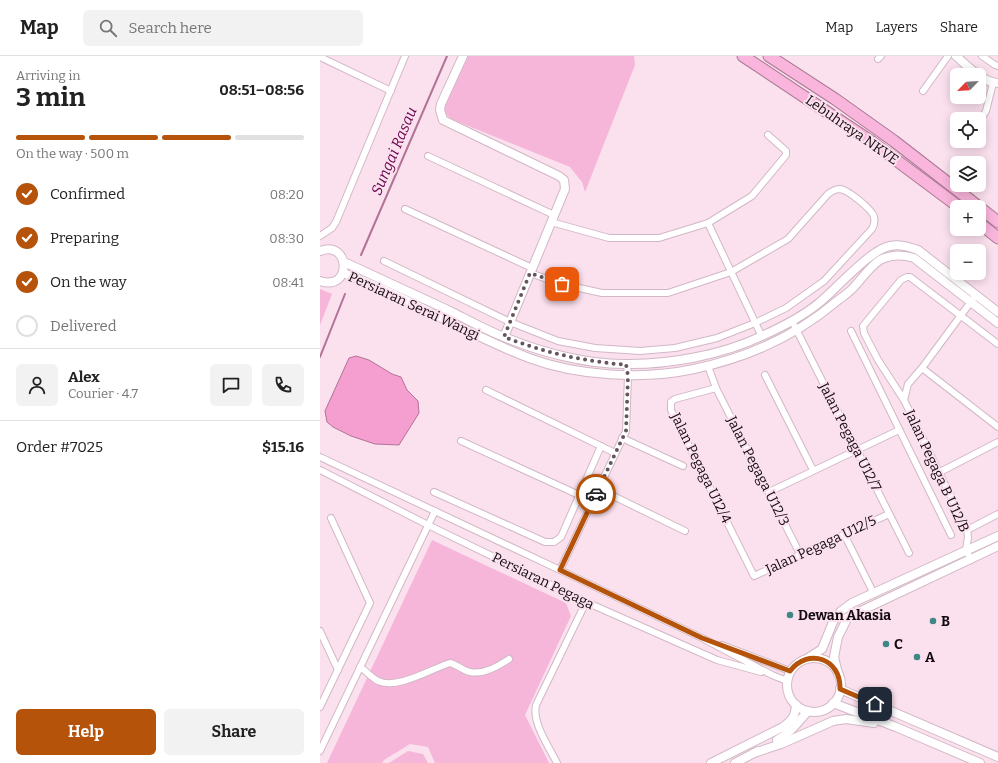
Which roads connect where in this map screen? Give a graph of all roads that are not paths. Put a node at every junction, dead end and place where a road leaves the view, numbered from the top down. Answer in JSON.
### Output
{"nodes":[{"id":1,"x":405,"y":56,"type":"edge"},
{"id":2,"x":463,"y":56,"type":"edge"},
{"id":3,"x":743,"y":56,"type":"edge"},
{"id":4,"x":769,"y":56,"type":"edge"},
{"id":5,"x":948,"y":56,"type":"edge"},
{"id":6,"x":956,"y":56,"type":"edge"},
{"id":7,"x":982,"y":56,"type":"edge"},
{"id":8,"x":320,"y":57,"type":"edge"},
{"id":9,"x":998,"y":66,"type":"edge"},
{"id":10,"x":996,"y":83,"type":"edge"},
{"id":11,"x":391,"y":91,"type":"junction"},
{"id":12,"x":923,"y":91,"type":"dead end"},
{"id":13,"x":985,"y":112,"type":"edge"},
{"id":14,"x":768,"y":135,"type":"dead end"},
{"id":15,"x":428,"y":156,"type":"dead end"},
{"id":16,"x":970,"y":200,"type":"edge"},
{"id":17,"x":950,"y":201,"type":"edge"},
{"id":18,"x":406,"y":208,"type":"dead end"},
{"id":19,"x":986,"y":213,"type":"edge"},
{"id":20,"x":552,"y":219,"type":"junction"},
{"id":21,"x":998,"y":222,"type":"edge"},
{"id":22,"x":708,"y":224,"type":"junction"},
{"id":23,"x":986,"y":229,"type":"edge"},
{"id":24,"x":320,"y":236,"type":"edge"},
{"id":25,"x":998,"y":238,"type":"edge"},
{"id":26,"x":320,"y":251,"type":"edge"},
{"id":27,"x":384,"y":261,"type":"dead end"},
{"id":28,"x":344,"y":262,"type":"junction"},
{"id":29,"x":531,"y":271,"type":"junction"},
{"id":30,"x":731,"y":272,"type":"junction"},
{"id":31,"x":343,"y":273,"type":"junction"},
{"id":32,"x":320,"y":281,"type":"edge"},
{"id":33,"x":976,"y":295,"type":"junction"},
{"id":34,"x":970,"y":302,"type":"junction"},
{"id":35,"x":998,"y":312,"type":"edge"},
{"id":36,"x":961,"y":316,"type":"junction"},
{"id":37,"x":792,"y":321,"type":"junction"},
{"id":38,"x":510,"y":322,"type":"junction"},
{"id":39,"x":755,"y":323,"type":"junction"},
{"id":40,"x":998,"y":323,"type":"edge"},
{"id":41,"x":797,"y":331,"type":"junction"},
{"id":42,"x":851,"y":331,"type":"dead end"},
{"id":43,"x":504,"y":337,"type":"junction"},
{"id":44,"x":762,"y":337,"type":"junction"},
{"id":45,"x":998,"y":344,"type":"edge"},
{"id":46,"x":626,"y":364,"type":"junction"},
{"id":47,"x":708,"y":366,"type":"junction"},
{"id":48,"x":922,"y":368,"type":"junction"},
{"id":49,"x":764,"y":375,"type":"dead end"},
{"id":50,"x":628,"y":376,"type":"junction"},
{"id":51,"x":716,"y":388,"type":"junction"},
{"id":52,"x":486,"y":390,"type":"dead end"},
{"id":53,"x":904,"y":400,"type":"junction"},
{"id":54,"x":998,"y":426,"type":"edge"},
{"id":55,"x":899,"y":430,"type":"junction"},
{"id":56,"x":622,"y":438,"type":"junction"},
{"id":57,"x":461,"y":442,"type":"dead end"},
{"id":58,"x":998,"y":442,"type":"edge"},
{"id":59,"x":601,"y":446,"type":"junction"},
{"id":60,"x":857,"y":450,"type":"junction"},
{"id":61,"x":616,"y":453,"type":"junction"},
{"id":62,"x":320,"y":458,"type":"edge"},
{"id":63,"x":683,"y":466,"type":"dead end"},
{"id":64,"x":320,"y":470,"type":"edge"},
{"id":65,"x":813,"y":470,"type":"junction"},
{"id":66,"x":938,"y":473,"type":"junction"},
{"id":67,"x":599,"y":489,"type":"junction"},
{"id":68,"x":434,"y":492,"type":"dead end"},
{"id":69,"x":769,"y":492,"type":"junction"},
{"id":70,"x":579,"y":495,"type":"junction"},
{"id":71,"x":435,"y":510,"type":"junction"},
{"id":72,"x":889,"y":514,"type":"junction"},
{"id":73,"x":998,"y":514,"type":"edge"},
{"id":74,"x":331,"y":518,"type":"dead end"},
{"id":75,"x":428,"y":525,"type":"junction"},
{"id":76,"x":967,"y":530,"type":"junction"},
{"id":77,"x":685,"y":531,"type":"dead end"},
{"id":78,"x":844,"y":534,"type":"junction"},
{"id":79,"x":950,"y":535,"type":"dead end"},
{"id":80,"x":998,"y":536,"type":"edge"},
{"id":81,"x":998,"y":546,"type":"edge"},
{"id":82,"x":966,"y":550,"type":"junction"},
{"id":83,"x":909,"y":553,"type":"dead end"},
{"id":84,"x":800,"y":554,"type":"junction"},
{"id":85,"x":971,"y":560,"type":"junction"},
{"id":86,"x":560,"y":570,"type":"junction"},
{"id":87,"x":754,"y":576,"type":"joint"},
{"id":88,"x":874,"y":594,"type":"junction"},
{"id":89,"x":586,"y":602,"type":"junction"},
{"id":90,"x":320,"y":631,"type":"edge"},
{"id":91,"x":702,"y":638,"type":"junction"},
{"id":92,"x":808,"y":658,"type":"junction"},
{"id":93,"x":509,"y":659,"type":"dead end"},
{"id":94,"x":360,"y":667,"type":"junction"},
{"id":95,"x":338,"y":670,"type":"junction"},
{"id":96,"x":790,"y":671,"type":"junction"},
{"id":97,"x":838,"y":674,"type":"junction"},
{"id":98,"x":772,"y":675,"type":"junction"},
{"id":99,"x":787,"y":681,"type":"junction"},
{"id":100,"x":840,"y":689,"type":"junction"},
{"id":101,"x":833,"y":703,"type":"junction"},
{"id":102,"x":796,"y":705,"type":"junction"},
{"id":103,"x":320,"y":707,"type":"edge"},
{"id":104,"x":808,"y":711,"type":"junction"},
{"id":105,"x":896,"y":727,"type":"junction"},
{"id":106,"x":320,"y":752,"type":"edge"},
{"id":107,"x":754,"y":753,"type":"junction"},
{"id":108,"x":998,"y":756,"type":"edge"},
{"id":109,"x":556,"y":763,"type":"edge"},
{"id":110,"x":711,"y":763,"type":"edge"},
{"id":111,"x":735,"y":763,"type":"edge"},
{"id":112,"x":980,"y":763,"type":"edge"}],
"edges":[{"from":1,"to":11,"type":"street"},
{"from":2,"to":20,"type":"street"},
{"from":3,"to":17,"type":"highway","name":"Lebuhraya NKVE"},
{"from":4,"to":16,"type":"highway","name":"Lebuhraya NKVE"},
{"from":5,"to":12,"type":"street"},
{"from":6,"to":10,"type":"street"},
{"from":7,"to":9,"type":"street"},
{"from":8,"to":11,"type":"street"},
{"from":10,"to":13,"type":"street"},
{"from":11,"to":24,"type":"street"},
{"from":14,"to":22,"type":"street"},
{"from":15,"to":20,"type":"street"},
{"from":18,"to":29,"type":"street"},
{"from":19,"to":21,"type":"highway","name":"Lebuhraya NKVE"},
{"from":20,"to":22,"type":"street"},
{"from":20,"to":29,"type":"street"},
{"from":22,"to":30,"type":"street"},
{"from":23,"to":25,"type":"highway"},
{"from":26,"to":28,"type":"street","name":"Persiaran Serai Wangi"},
{"from":27,"to":38,"type":"street"},
{"from":28,"to":31,"type":"street"},
{"from":28,"to":43,"type":"street","name":"Persiaran Serai Wangi"},
{"from":29,"to":30,"type":"street"},
{"from":29,"to":38,"type":"street"},
{"from":30,"to":39,"type":"street"},
{"from":30,"to":39,"type":"street"},
{"from":31,"to":32,"type":"street"},
{"from":31,"to":50,"type":"street","name":"Persiaran Serai Wangi"},
{"from":33,"to":34,"type":"street","name":"Jalan Pegaga B U12/B"},
{"from":33,"to":35,"type":"street","name":"Persiaran Serai Wangi"},
{"from":33,"to":37,"type":"street","name":"Persiaran Serai Wangi"},
{"from":34,"to":36,"type":"street","name":"Jalan Pegaga B U12/B"},
{"from":34,"to":40,"type":"street","name":"Persiaran Serai Wangi"},
{"from":34,"to":41,"type":"street","name":"Persiaran Serai Wangi"},
{"from":36,"to":45,"type":"street"},
{"from":36,"to":48,"type":"street","name":"Jalan Pegaga B U12/B"},
{"from":36,"to":53,"type":"street"},
{"from":37,"to":41,"type":"street","name":"Jalan Pegaga U12/7"},
{"from":37,"to":44,"type":"street","name":"Persiaran Serai Wangi"},
{"from":38,"to":39,"type":"street"},
{"from":38,"to":43,"type":"street"},
{"from":39,"to":44,"type":"street"},
{"from":41,"to":47,"type":"street","name":"Persiaran Serai Wangi"},
{"from":41,"to":60,"type":"street","name":"Jalan Pegaga U12/7"},
{"from":42,"to":55,"type":"street"},
{"from":43,"to":46,"type":"street","name":"Persiaran Serai Wangi"},
{"from":44,"to":46,"type":"street","name":"Persiaran Serai Wangi"},
{"from":46,"to":50,"type":"street"},
{"from":47,"to":50,"type":"street","name":"Persiaran Serai Wangi"},
{"from":47,"to":51,"type":"street","name":"Jalan Pegaga U12/3"},
{"from":48,"to":53,"type":"street","name":"Jalan Pegaga B U12/B"},
{"from":48,"to":54,"type":"street"},
{"from":49,"to":65,"type":"street"},
{"from":50,"to":56,"type":"street"},
{"from":51,"to":69,"type":"street","name":"Jalan Pegaga U12/3"},
{"from":51,"to":87,"type":"street","name":"Jalan Pegaga U12/4"},
{"from":52,"to":59,"type":"street"},
{"from":53,"to":66,"type":"street","name":"Jalan Pegaga B U12/B"},
{"from":55,"to":60,"type":"street"},
{"from":55,"to":79,"type":"street"},
{"from":56,"to":61,"type":"street"},
{"from":56,"to":63,"type":"street"},
{"from":57,"to":70,"type":"street"},
{"from":58,"to":66,"type":"street"},
{"from":59,"to":61,"type":"street"},
{"from":59,"to":70,"type":"street"},
{"from":60,"to":65,"type":"street"},
{"from":60,"to":72,"type":"street","name":"Jalan Pegaga U12/7"},
{"from":61,"to":67,"type":"street"},
{"from":62,"to":71,"type":"street","name":"Persiaran Pegaga"},
{"from":64,"to":75,"type":"street","name":"Persiaran Pegaga"},
{"from":65,"to":69,"type":"street"},
{"from":66,"to":76,"type":"street","name":"Jalan Pegaga B U12/B"},
{"from":67,"to":77,"type":"street"},
{"from":67,"to":86,"type":"street"},
{"from":68,"to":70,"type":"street"},
{"from":69,"to":84,"type":"street","name":"Jalan Pegaga U12/3"},
{"from":71,"to":75,"type":"street"},
{"from":71,"to":86,"type":"street","name":"Persiaran Pegaga"},
{"from":72,"to":78,"type":"street","name":"Jalan Pegaga U12/5"},
{"from":72,"to":83,"type":"street","name":"Jalan Pegaga U12/7"},
{"from":73,"to":76,"type":"street"},
{"from":74,"to":95,"type":"street"},
{"from":75,"to":89,"type":"street","name":"Persiaran Pegaga"},
{"from":75,"to":94,"type":"street"},
{"from":76,"to":82,"type":"street","name":"Jalan Pegaga B U12/B"},
{"from":78,"to":84,"type":"street","name":"Jalan Pegaga U12/5"},
{"from":78,"to":88,"type":"street"},
{"from":80,"to":82,"type":"street"},
{"from":81,"to":85,"type":"street"},
{"from":82,"to":85,"type":"street"},
{"from":82,"to":88,"type":"street"},
{"from":84,"to":87,"type":"street","name":"Jalan Pegaga U12/5"},
{"from":85,"to":97,"type":"street"},
{"from":86,"to":91,"type":"street","name":"Persiaran Pegaga"},
{"from":88,"to":92,"type":"street"},
{"from":89,"to":98,"type":"street","name":"Persiaran Pegaga"},
{"from":89,"to":109,"type":"street"},
{"from":90,"to":95,"type":"street"},
{"from":91,"to":96,"type":"street","name":"Persiaran Pegaga"},
{"from":91,"to":98,"type":"street","name":"Persiaran Pegaga"},
{"from":92,"to":96,"type":"street"},
{"from":92,"to":97,"type":"street"},
{"from":93,"to":94,"type":"street"},
{"from":94,"to":106,"type":"street"},
{"from":95,"to":103,"type":"street"},
{"from":96,"to":99,"type":"street"},
{"from":97,"to":100,"type":"street"},
{"from":98,"to":99,"type":"street","name":"Persiaran Pegaga"},
{"from":99,"to":102,"type":"street"},
{"from":100,"to":101,"type":"street"},
{"from":100,"to":108,"type":"street"},
{"from":101,"to":104,"type":"street"},
{"from":101,"to":105,"type":"street"},
{"from":102,"to":104,"type":"street"},
{"from":102,"to":110,"type":"street"},
{"from":104,"to":107,"type":"street"},
{"from":105,"to":107,"type":"street"},
{"from":105,"to":112,"type":"street"},
{"from":107,"to":111,"type":"street"}]}
